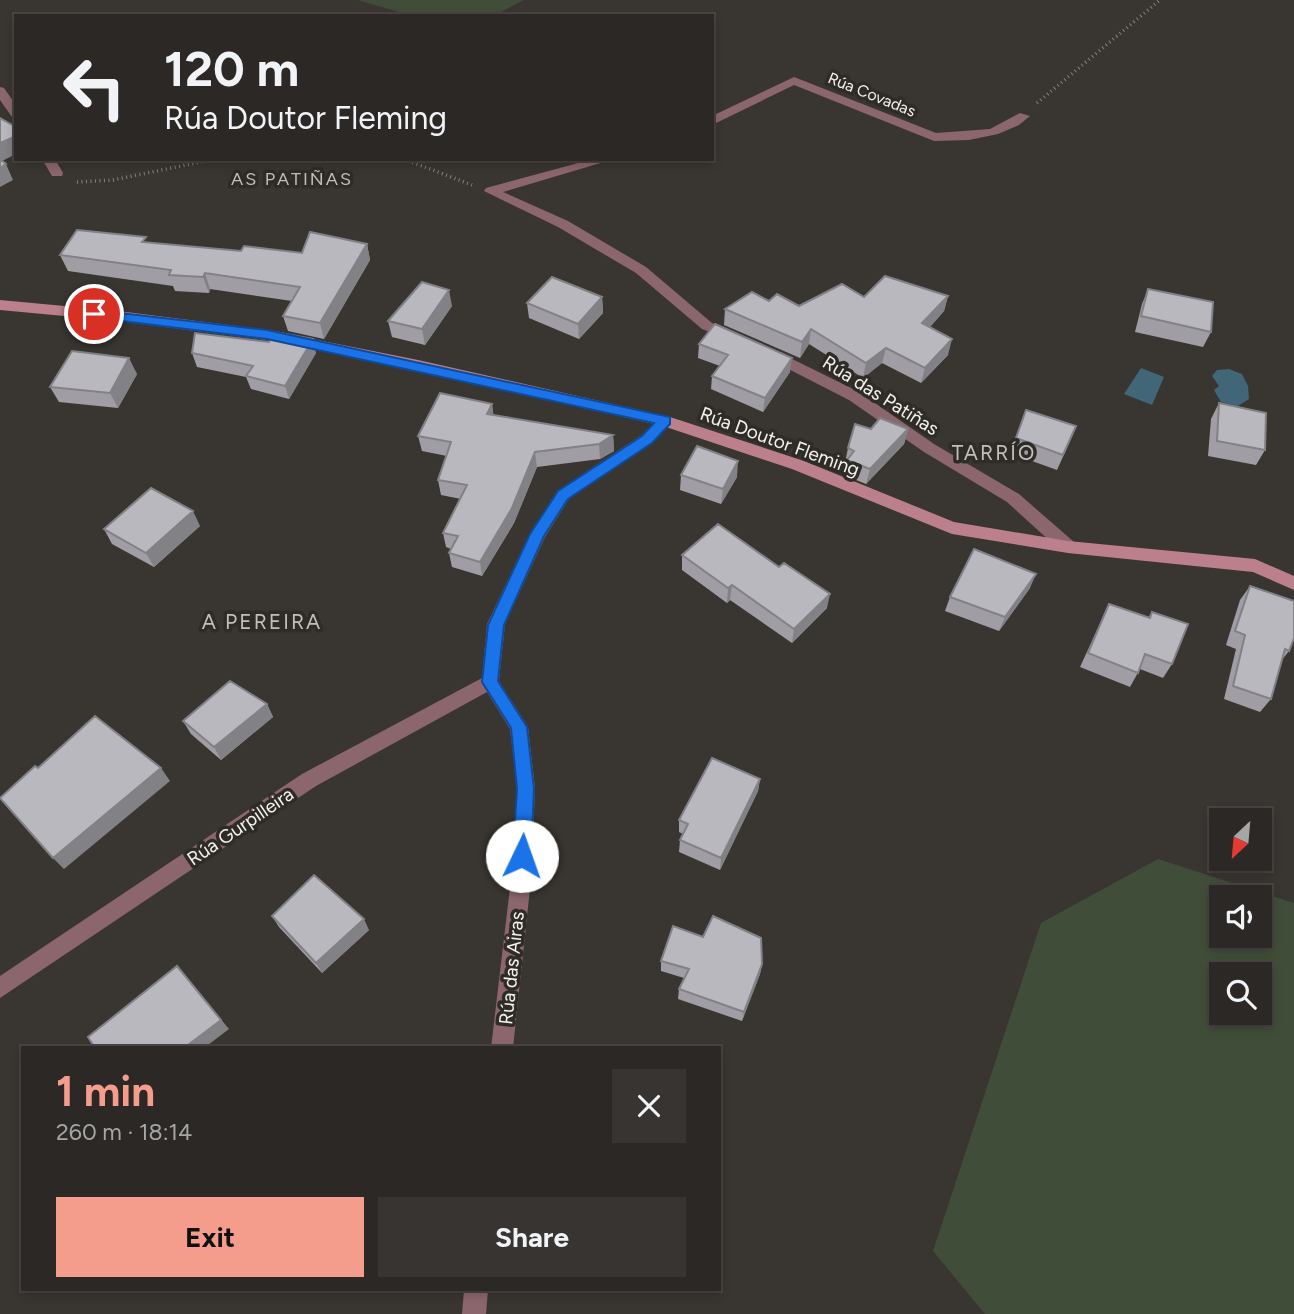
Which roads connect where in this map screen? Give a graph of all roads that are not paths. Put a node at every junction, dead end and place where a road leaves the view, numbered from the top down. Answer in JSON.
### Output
{"nodes":[{"id":1,"x":0,"y":91,"type":"edge"},
{"id":2,"x":14,"y":111,"type":"edge"},
{"id":3,"x":1024,"y":116,"type":"road end"},
{"id":4,"x":714,"y":120,"type":"edge"},
{"id":5,"x":49,"y":161,"type":"edge"},
{"id":6,"x":601,"y":161,"type":"edge"},
{"id":7,"x":57,"y":173,"type":"road end"},
{"id":8,"x":0,"y":305,"type":"edge"},
{"id":9,"x":665,"y":421,"type":"junction"},
{"id":10,"x":1068,"y":547,"type":"junction"},
{"id":11,"x":1293,"y":582,"type":"edge"},
{"id":12,"x":490,"y":682,"type":"junction"},
{"id":13,"x":0,"y":988,"type":"edge"},
{"id":14,"x":502,"y":1046,"type":"edge"},
{"id":15,"x":477,"y":1291,"type":"edge"},
{"id":16,"x":474,"y":1314,"type":"edge"}],
"edges":[{"from":1,"to":2,"type":"street"},
{"from":3,"to":4,"type":"street","name":"Rúa Covadas"},
{"from":5,"to":7,"type":"street"},
{"from":6,"to":10,"type":"street","name":"Rúa das Patiñas"},
{"from":8,"to":9,"type":"main road","name":"Rúa Doutor Fleming"},
{"from":9,"to":10,"type":"main road","name":"Rúa Doutor Fleming"},
{"from":9,"to":12,"type":"street"},
{"from":10,"to":11,"type":"main road","name":"Rúa Doutor Fleming"},
{"from":12,"to":13,"type":"street","name":"Rúa Gurpilleira"},
{"from":12,"to":14,"type":"street","name":"Rúa das Airas"},
{"from":15,"to":16,"type":"street"}]}
